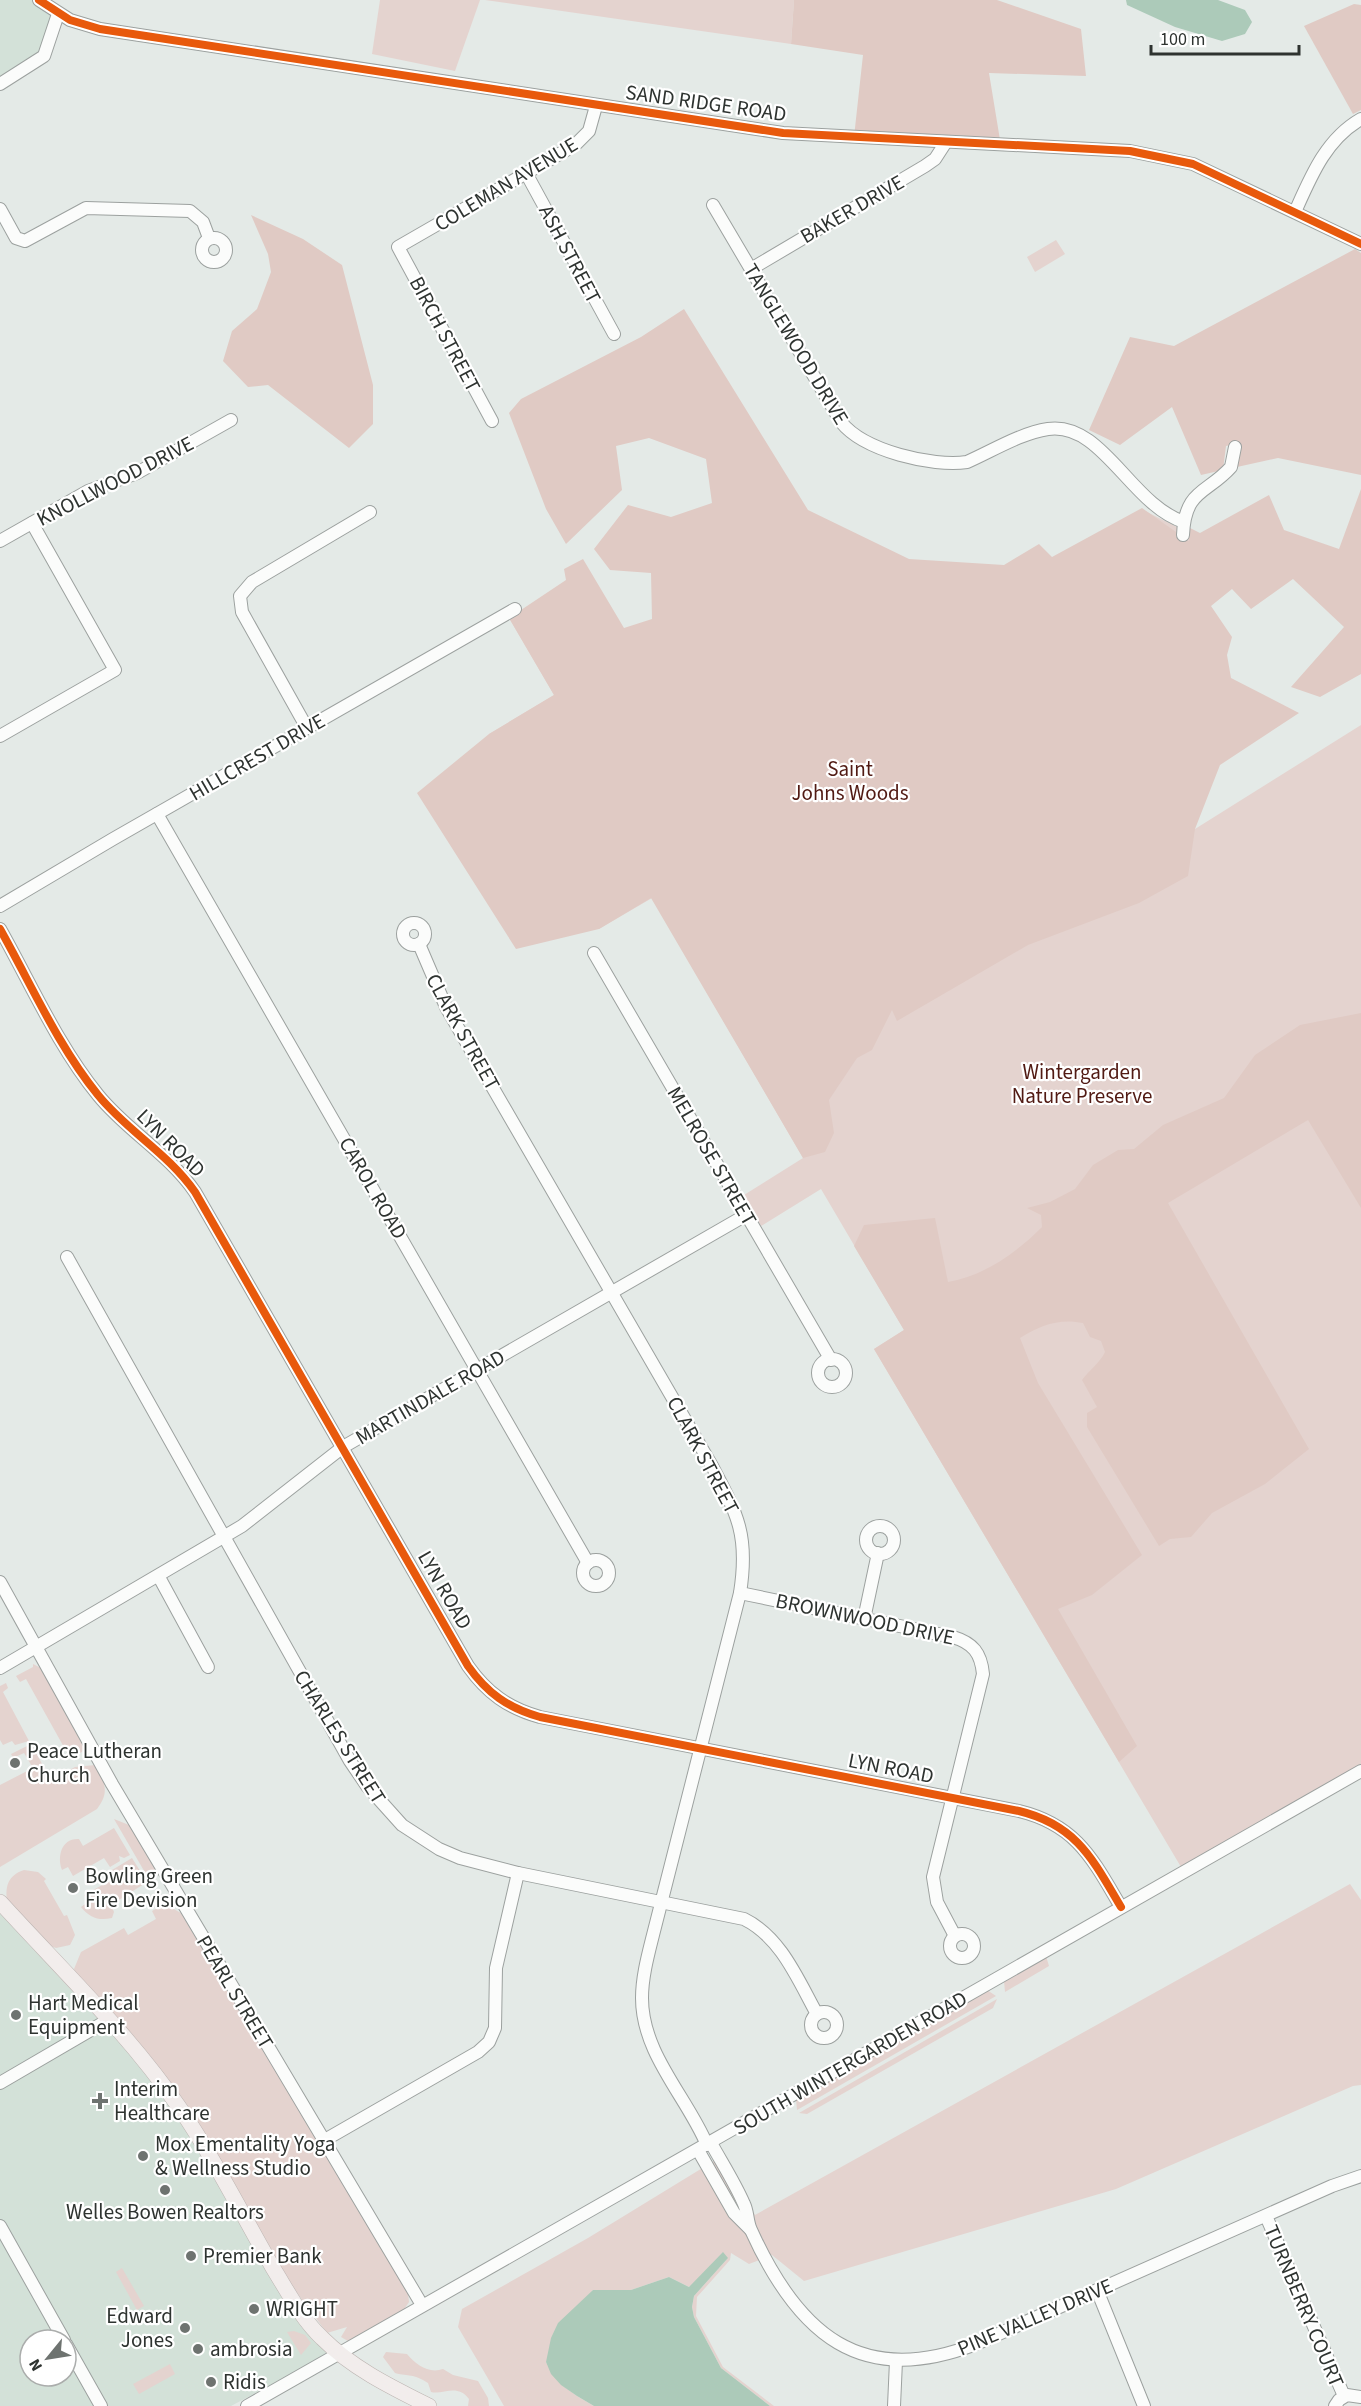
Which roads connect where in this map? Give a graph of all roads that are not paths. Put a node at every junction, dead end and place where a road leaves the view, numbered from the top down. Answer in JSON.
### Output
{"nodes":[{"id":1,"x":39,"y":0,"type":"edge"},
{"id":2,"x":58,"y":14,"type":"junction"},
{"id":3,"x":0,"y":84,"type":"edge"},
{"id":4,"x":596,"y":106,"type":"junction"},
{"id":5,"x":1361,"y":119,"type":"edge"},
{"id":6,"x":946,"y":142,"type":"junction"},
{"id":7,"x":526,"y":173,"type":"junction"},
{"id":8,"x":713,"y":205,"type":"dead end"},
{"id":9,"x":0,"y":210,"type":"edge"},
{"id":10,"x":1295,"y":212,"type":"junction"},
{"id":11,"x":209,"y":238,"type":"dead end"},
{"id":12,"x":1361,"y":244,"type":"edge"},
{"id":13,"x":398,"y":247,"type":"joint"},
{"id":14,"x":751,"y":269,"type":"junction"},
{"id":15,"x":614,"y":334,"type":"dead end"},
{"id":16,"x":231,"y":420,"type":"dead end"},
{"id":17,"x":492,"y":421,"type":"dead end"},
{"id":18,"x":1234,"y":447,"type":"dead end"},
{"id":19,"x":370,"y":512,"type":"dead end"},
{"id":20,"x":1184,"y":522,"type":"junction"},
{"id":21,"x":32,"y":523,"type":"junction"},
{"id":22,"x":1183,"y":535,"type":"dead end"},
{"id":23,"x":0,"y":541,"type":"edge"},
{"id":24,"x":515,"y":609,"type":"dead end"},
{"id":25,"x":308,"y":728,"type":"junction"},
{"id":26,"x":0,"y":736,"type":"edge"},
{"id":27,"x":157,"y":814,"type":"junction"},
{"id":28,"x":0,"y":906,"type":"edge"},
{"id":29,"x":0,"y":929,"type":"edge"},
{"id":30,"x":419,"y":944,"type":"dead end"},
{"id":31,"x":594,"y":953,"type":"dead end"},
{"id":32,"x":746,"y":1215,"type":"junction"},
{"id":33,"x":67,"y":1257,"type":"dead end"},
{"id":34,"x":612,"y":1292,"type":"junction"},
{"id":35,"x":831,"y":1360,"type":"dead end"},
{"id":36,"x":478,"y":1369,"type":"junction"},
{"id":37,"x":343,"y":1447,"type":"junction"},
{"id":38,"x":223,"y":1536,"type":"junction"},
{"id":39,"x":878,"y":1553,"type":"dead end"},
{"id":40,"x":588,"y":1563,"type":"dead end"},
{"id":41,"x":159,"y":1576,"type":"junction"},
{"id":42,"x":0,"y":1582,"type":"edge"},
{"id":43,"x":740,"y":1593,"type":"junction"},
{"id":44,"x":864,"y":1619,"type":"junction"},
{"id":45,"x":36,"y":1648,"type":"junction"},
{"id":46,"x":208,"y":1667,"type":"dead end"},
{"id":47,"x":0,"y":1668,"type":"edge"},
{"id":48,"x":701,"y":1750,"type":"junction"},
{"id":49,"x":1361,"y":1771,"type":"edge"},
{"id":50,"x":951,"y":1798,"type":"junction"},
{"id":51,"x":518,"y":1873,"type":"junction"},
{"id":52,"x":662,"y":1901,"type":"junction"},
{"id":53,"x":0,"y":1902,"type":"edge"},
{"id":54,"x":1121,"y":1907,"type":"junction"},
{"id":55,"x":955,"y":1936,"type":"dead end"},
{"id":56,"x":817,"y":2014,"type":"dead end"},
{"id":57,"x":108,"y":2020,"type":"junction"},
{"id":58,"x":0,"y":2083,"type":"edge"},
{"id":59,"x":323,"y":2141,"type":"junction"},
{"id":60,"x":706,"y":2146,"type":"junction"},
{"id":61,"x":1361,"y":2176,"type":"edge"},
{"id":62,"x":1266,"y":2216,"type":"junction"},
{"id":63,"x":0,"y":2226,"type":"edge"},
{"id":64,"x":1097,"y":2290,"type":"junction"},
{"id":65,"x":422,"y":2305,"type":"junction"},
{"id":66,"x":57,"y":2328,"type":"edge"},
{"id":67,"x":338,"y":2353,"type":"junction"},
{"id":68,"x":896,"y":2361,"type":"junction"},
{"id":69,"x":78,"y":2365,"type":"edge"},
{"id":70,"x":1361,"y":2397,"type":"edge"},
{"id":71,"x":1339,"y":2401,"type":"edge"},
{"id":72,"x":101,"y":2406,"type":"edge"},
{"id":73,"x":247,"y":2406,"type":"edge"},
{"id":74,"x":429,"y":2406,"type":"edge"},
{"id":75,"x":894,"y":2406,"type":"edge"},
{"id":76,"x":1144,"y":2406,"type":"edge"}],
"edges":[{"from":1,"to":2,"type":"street","name":"SAND RIDGE ROAD"},
{"from":2,"to":3,"type":"street"},
{"from":2,"to":4,"type":"street","name":"SAND RIDGE ROAD"},
{"from":4,"to":6,"type":"street","name":"SAND RIDGE ROAD"},
{"from":4,"to":7,"type":"street","name":"COLEMAN AVENUE"},
{"from":5,"to":10,"type":"street"},
{"from":6,"to":10,"type":"street","name":"SAND RIDGE ROAD"},
{"from":6,"to":14,"type":"street","name":"BAKER DRIVE"},
{"from":7,"to":13,"type":"street","name":"COLEMAN AVENUE"},
{"from":7,"to":15,"type":"street","name":"ASH STREET"},
{"from":8,"to":14,"type":"street","name":"TANGLEWOOD DRIVE"},
{"from":9,"to":11,"type":"street"},
{"from":10,"to":12,"type":"street","name":"SAND RIDGE ROAD"},
{"from":13,"to":17,"type":"street","name":"BIRCH STREET"},
{"from":14,"to":20,"type":"street","name":"TANGLEWOOD DRIVE"},
{"from":16,"to":21,"type":"street","name":"KNOLLWOOD DRIVE"},
{"from":18,"to":20,"type":"street"},
{"from":19,"to":25,"type":"street"},
{"from":20,"to":22,"type":"street"},
{"from":21,"to":23,"type":"street","name":"KNOLLWOOD DRIVE"},
{"from":21,"to":26,"type":"street"},
{"from":24,"to":25,"type":"street","name":"HILLCREST DRIVE"},
{"from":25,"to":27,"type":"street","name":"HILLCREST DRIVE"},
{"from":27,"to":28,"type":"street","name":"HILLCREST DRIVE"},
{"from":27,"to":36,"type":"street","name":"CAROL ROAD"},
{"from":29,"to":37,"type":"street","name":"LYN ROAD"},
{"from":30,"to":34,"type":"street","name":"CLARK STREET"},
{"from":31,"to":32,"type":"street","name":"MELROSE STREET"},
{"from":32,"to":34,"type":"street","name":"MARTINDALE ROAD"},
{"from":32,"to":35,"type":"street","name":"MELROSE STREET"},
{"from":33,"to":38,"type":"street","name":"CHARLES STREET"},
{"from":34,"to":36,"type":"street","name":"MARTINDALE ROAD"},
{"from":34,"to":43,"type":"street","name":"CLARK STREET"},
{"from":36,"to":37,"type":"street","name":"MARTINDALE ROAD"},
{"from":36,"to":40,"type":"street","name":"CAROL ROAD"},
{"from":37,"to":38,"type":"street","name":"MARTINDALE ROAD"},
{"from":37,"to":48,"type":"street","name":"LYN ROAD"},
{"from":38,"to":41,"type":"street","name":"MARTINDALE ROAD"},
{"from":38,"to":51,"type":"street","name":"CHARLES STREET"},
{"from":39,"to":44,"type":"street"},
{"from":41,"to":45,"type":"street","name":"MARTINDALE ROAD"},
{"from":41,"to":46,"type":"street"},
{"from":42,"to":45,"type":"street","name":"PEARL STREET"},
{"from":43,"to":44,"type":"street","name":"BROWNWOOD DRIVE"},
{"from":43,"to":48,"type":"street","name":"CLARK STREET"},
{"from":44,"to":50,"type":"street","name":"BROWNWOOD DRIVE"},
{"from":45,"to":47,"type":"street","name":"MARTINDALE ROAD"},
{"from":45,"to":59,"type":"street","name":"PEARL STREET"},
{"from":48,"to":50,"type":"street","name":"LYN ROAD"},
{"from":48,"to":52,"type":"street","name":"CLARK STREET"},
{"from":49,"to":54,"type":"street","name":"SOUTH WINTERGARDEN ROAD"},
{"from":50,"to":54,"type":"street","name":"LYN ROAD"},
{"from":50,"to":55,"type":"street","name":"BROWNWOOD DRIVE"},
{"from":51,"to":52,"type":"street","name":"CHARLES STREET"},
{"from":51,"to":59,"type":"street"},
{"from":52,"to":56,"type":"street","name":"CHARLES STREET"},
{"from":52,"to":60,"type":"street","name":"CLARK STREET"},
{"from":53,"to":57,"type":"main road"},
{"from":54,"to":60,"type":"street","name":"SOUTH WINTERGARDEN ROAD"},
{"from":57,"to":58,"type":"street"},
{"from":57,"to":67,"type":"main road"},
{"from":59,"to":65,"type":"street","name":"PEARL STREET"},
{"from":60,"to":65,"type":"street","name":"SOUTH WINTERGARDEN ROAD"},
{"from":60,"to":68,"type":"street","name":"PINE VALLEY DRIVE"},
{"from":61,"to":62,"type":"street","name":"PINE VALLEY DRIVE"},
{"from":62,"to":64,"type":"street","name":"PINE VALLEY DRIVE"},
{"from":62,"to":71,"type":"street","name":"TURNBERRY COURT"},
{"from":63,"to":66,"type":"street"},
{"from":64,"to":68,"type":"street","name":"PINE VALLEY DRIVE"},
{"from":64,"to":76,"type":"street"},
{"from":65,"to":67,"type":"street","name":"SOUTH WINTERGARDEN ROAD"},
{"from":67,"to":73,"type":"street","name":"SOUTH WINTERGARDEN ROAD"},
{"from":67,"to":74,"type":"main road"},
{"from":68,"to":75,"type":"street"},
{"from":69,"to":72,"type":"street"},
{"from":70,"to":71,"type":"street","name":"TURNBERRY COURT"}]}
